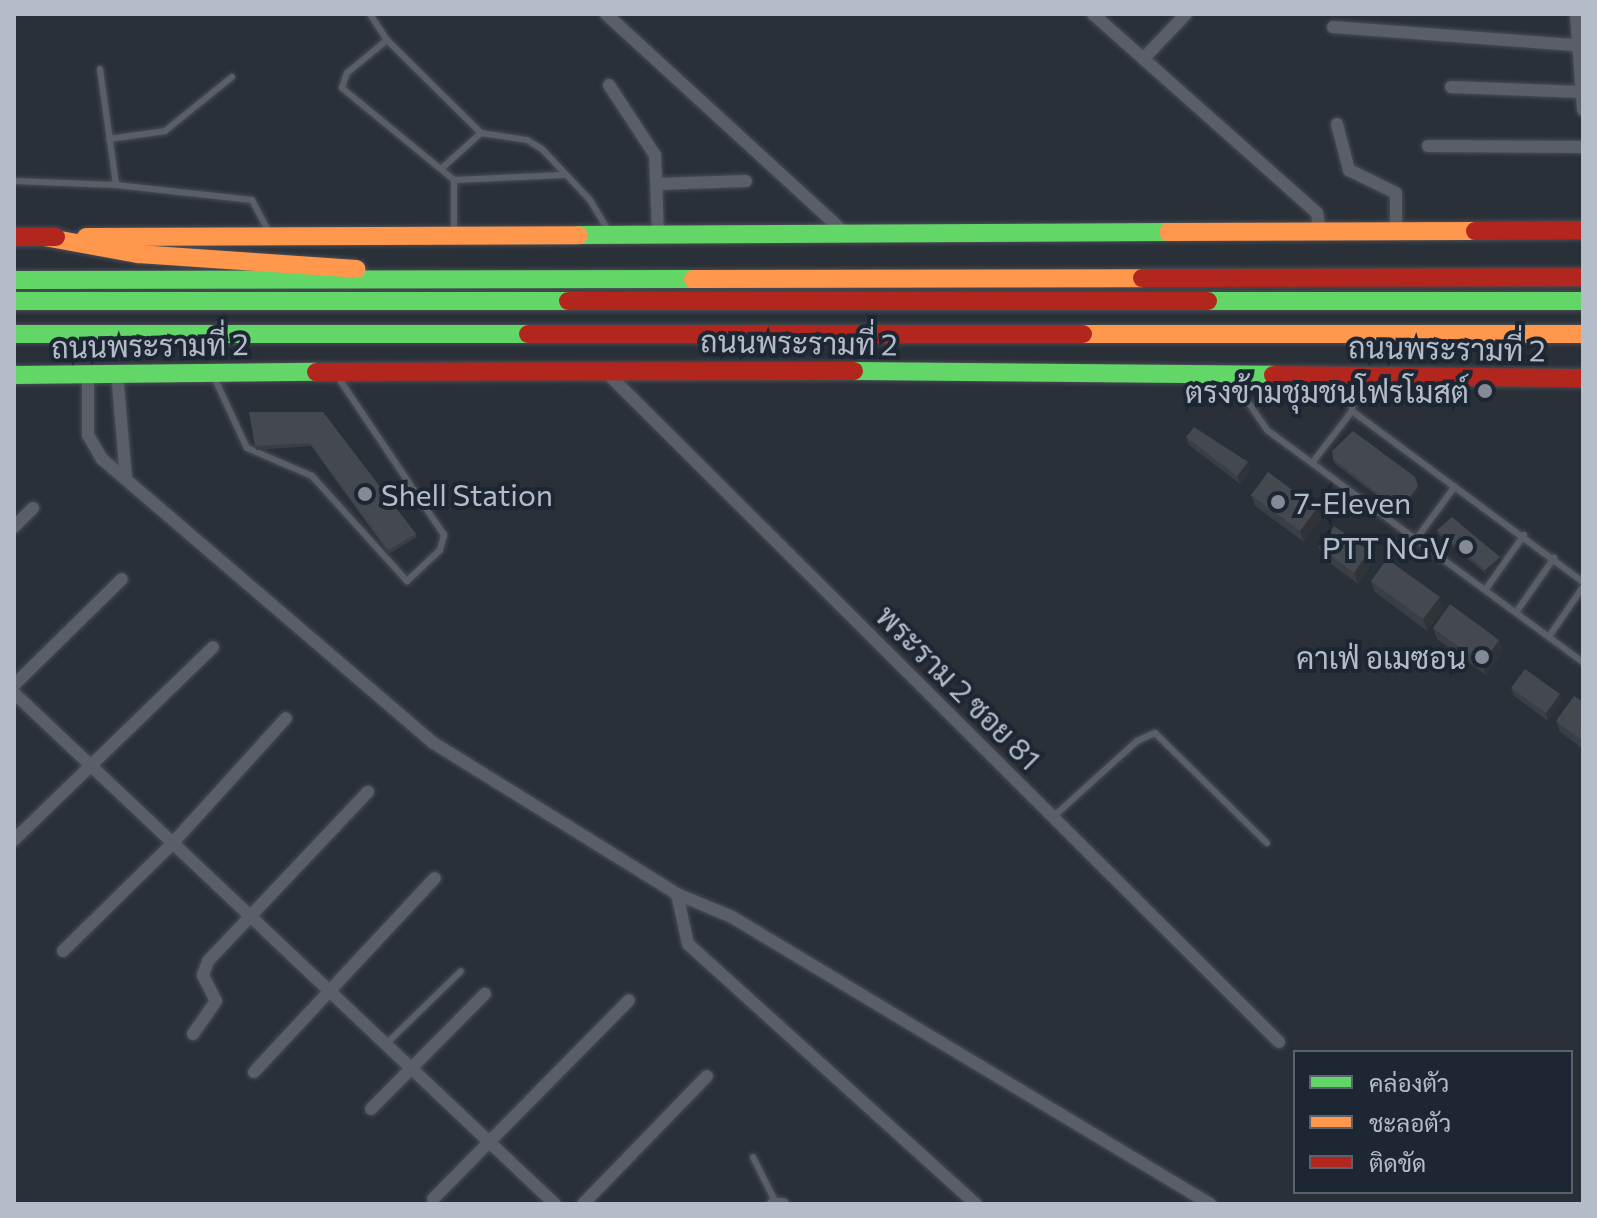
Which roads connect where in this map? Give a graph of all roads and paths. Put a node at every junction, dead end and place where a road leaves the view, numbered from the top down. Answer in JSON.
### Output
{"nodes":[{"id":1,"x":370,"y":14,"type":"edge"},
{"id":2,"x":606,"y":14,"type":"edge"},
{"id":3,"x":1093,"y":14,"type":"edge"},
{"id":4,"x":1186,"y":14,"type":"edge"},
{"id":5,"x":1576,"y":14,"type":"edge"},
{"id":6,"x":1333,"y":27,"type":"dead end"},
{"id":7,"x":387,"y":40,"type":"junction"},
{"id":8,"x":1581,"y":46,"type":"edge"},
{"id":9,"x":1145,"y":57,"type":"junction"},
{"id":10,"x":100,"y":69,"type":"dead end"},
{"id":11,"x":232,"y":77,"type":"dead end"},
{"id":12,"x":609,"y":85,"type":"dead end"},
{"id":13,"x":1451,"y":87,"type":"dead end"},
{"id":14,"x":1582,"y":89,"type":"edge"},
{"id":15,"x":1583,"y":110,"type":"edge"},
{"id":16,"x":1337,"y":124,"type":"dead end"},
{"id":17,"x":481,"y":133,"type":"junction"},
{"id":18,"x":109,"y":139,"type":"junction"},
{"id":19,"x":1428,"y":146,"type":"dead end"},
{"id":20,"x":1583,"y":147,"type":"edge"},
{"id":21,"x":442,"y":168,"type":"junction"},
{"id":22,"x":563,"y":175,"type":"junction"},
{"id":23,"x":454,"y":180,"type":"junction"},
{"id":24,"x":14,"y":181,"type":"edge"},
{"id":25,"x":746,"y":181,"type":"dead end"},
{"id":26,"x":657,"y":184,"type":"junction"},
{"id":27,"x":116,"y":185,"type":"junction"},
{"id":28,"x":1396,"y":232,"type":"junction"},
{"id":29,"x":1578,"y":232,"type":"edge"},
{"id":30,"x":845,"y":233,"type":"junction"},
{"id":31,"x":1320,"y":233,"type":"junction"},
{"id":32,"x":454,"y":234,"type":"junction"},
{"id":33,"x":610,"y":234,"type":"junction"},
{"id":34,"x":658,"y":234,"type":"junction"},
{"id":35,"x":270,"y":236,"type":"junction"},
{"id":36,"x":14,"y":237,"type":"edge"},
{"id":37,"x":44,"y":237,"type":"junction"},
{"id":38,"x":1581,"y":277,"type":"edge"},
{"id":39,"x":416,"y":279,"type":"junction"},
{"id":40,"x":14,"y":280,"type":"edge"},
{"id":41,"x":14,"y":301,"type":"edge"},
{"id":42,"x":1583,"y":301,"type":"edge"},
{"id":43,"x":14,"y":334,"type":"edge"},
{"id":44,"x":1582,"y":334,"type":"edge"},
{"id":45,"x":603,"y":369,"type":"junction"},
{"id":46,"x":334,"y":371,"type":"junction"},
{"id":47,"x":212,"y":372,"type":"junction"},
{"id":48,"x":117,"y":373,"type":"junction"},
{"id":49,"x":88,"y":374,"type":"junction"},
{"id":50,"x":1229,"y":374,"type":"junction"},
{"id":51,"x":1358,"y":374,"type":"junction"},
{"id":52,"x":14,"y":375,"type":"edge"},
{"id":53,"x":1581,"y":378,"type":"edge"},
{"id":54,"x":1352,"y":411,"type":"junction"},
{"id":55,"x":1312,"y":463,"type":"junction"},
{"id":56,"x":126,"y":477,"type":"junction"},
{"id":57,"x":1455,"y":486,"type":"junction"},
{"id":58,"x":33,"y":508,"type":"dead end"},
{"id":59,"x":14,"y":527,"type":"edge"},
{"id":60,"x":1524,"y":535,"type":"junction"},
{"id":61,"x":1417,"y":538,"type":"junction"},
{"id":62,"x":1554,"y":558,"type":"junction"},
{"id":63,"x":122,"y":579,"type":"dead end"},
{"id":64,"x":1583,"y":585,"type":"edge"},
{"id":65,"x":1486,"y":589,"type":"junction"},
{"id":66,"x":1517,"y":611,"type":"junction"},
{"id":67,"x":1550,"y":635,"type":"junction"},
{"id":68,"x":213,"y":647,"type":"dead end"},
{"id":69,"x":1583,"y":662,"type":"edge"},
{"id":70,"x":14,"y":685,"type":"edge"},
{"id":71,"x":14,"y":693,"type":"edge"},
{"id":72,"x":286,"y":718,"type":"dead end"},
{"id":73,"x":92,"y":770,"type":"junction"},
{"id":74,"x":368,"y":792,"type":"dead end"},
{"id":75,"x":1053,"y":817,"type":"junction"},
{"id":76,"x":14,"y":840,"type":"edge"},
{"id":77,"x":1267,"y":843,"type":"dead end"},
{"id":78,"x":171,"y":845,"type":"junction"},
{"id":79,"x":435,"y":878,"type":"dead end"},
{"id":80,"x":677,"y":894,"type":"junction"},
{"id":81,"x":249,"y":917,"type":"junction"},
{"id":82,"x":63,"y":951,"type":"dead end"},
{"id":83,"x":461,"y":971,"type":"dead end"},
{"id":84,"x":327,"y":992,"type":"junction"},
{"id":85,"x":485,"y":994,"type":"dead end"},
{"id":86,"x":629,"y":1000,"type":"dead end"},
{"id":87,"x":193,"y":1034,"type":"dead end"},
{"id":88,"x":1279,"y":1042,"type":"dead end"},
{"id":89,"x":385,"y":1046,"type":"junction"},
{"id":90,"x":411,"y":1070,"type":"junction"},
{"id":91,"x":254,"y":1072,"type":"dead end"},
{"id":92,"x":707,"y":1076,"type":"dead end"},
{"id":93,"x":371,"y":1109,"type":"dead end"},
{"id":94,"x":489,"y":1143,"type":"junction"},
{"id":95,"x":753,"y":1157,"type":"dead end"},
{"id":96,"x":433,"y":1199,"type":"dead end"},
{"id":97,"x":555,"y":1204,"type":"edge"},
{"id":98,"x":583,"y":1204,"type":"edge"},
{"id":99,"x":777,"y":1204,"type":"edge"},
{"id":100,"x":976,"y":1204,"type":"edge"},
{"id":101,"x":1210,"y":1204,"type":"edge"}],
"edges":[{"from":1,"to":7,"type":"lane"},
{"from":2,"to":30,"type":"street"},
{"from":3,"to":9,"type":"street"},
{"from":4,"to":9,"type":"street"},
{"from":5,"to":8,"type":"street"},
{"from":6,"to":8,"type":"street"},
{"from":7,"to":17,"type":"lane"},
{"from":7,"to":21,"type":"lane"},
{"from":8,"to":14,"type":"street"},
{"from":9,"to":31,"type":"street"},
{"from":10,"to":18,"type":"lane"},
{"from":11,"to":18,"type":"lane"},
{"from":12,"to":26,"type":"street"},
{"from":13,"to":14,"type":"street"},
{"from":14,"to":15,"type":"street"},
{"from":16,"to":28,"type":"street"},
{"from":17,"to":21,"type":"lane"},
{"from":17,"to":22,"type":"lane"},
{"from":18,"to":27,"type":"lane"},
{"from":19,"to":20,"type":"street"},
{"from":21,"to":23,"type":"lane"},
{"from":22,"to":23,"type":"lane"},
{"from":22,"to":33,"type":"lane"},
{"from":23,"to":32,"type":"lane"},
{"from":24,"to":27,"type":"lane"},
{"from":25,"to":26,"type":"street"},
{"from":26,"to":34,"type":"street"},
{"from":27,"to":35,"type":"lane"},
{"from":28,"to":29,"type":"main road"},
{"from":28,"to":31,"type":"main road"},
{"from":30,"to":31,"type":"main road"},
{"from":30,"to":34,"type":"main road"},
{"from":32,"to":33,"type":"main road"},
{"from":32,"to":35,"type":"main road"},
{"from":33,"to":34,"type":"main road"},
{"from":35,"to":37,"type":"main road"},
{"from":36,"to":37,"type":"main road"},
{"from":37,"to":39,"type":"main road"},
{"from":38,"to":39,"type":"main road","name":"ถนนพระรามที่ 2"},
{"from":39,"to":40,"type":"main road","name":"ถนนพระรามที่ 2"},
{"from":41,"to":42,"type":"main road"},
{"from":43,"to":44,"type":"main road","bridge":true},
{"from":45,"to":46,"type":"main road","name":"ถนนพระรามที่ 2"},
{"from":45,"to":50,"type":"main road","name":"ถนนพระรามที่ 2"},
{"from":45,"to":75,"type":"street","name":"พระราม 2 ซอย 81"},
{"from":46,"to":47,"type":"main road","name":"ถนนพระรามที่ 2"},
{"from":46,"to":47,"type":"lane"},
{"from":47,"to":48,"type":"main road","name":"ถนนพระรามที่ 2"},
{"from":48,"to":49,"type":"main road","name":"ถนนพระรามที่ 2"},
{"from":48,"to":56,"type":"street"},
{"from":49,"to":52,"type":"main road","name":"ถนนพระรามที่ 2"},
{"from":49,"to":56,"type":"street"},
{"from":50,"to":51,"type":"main road","name":"ถนนพระรามที่ 2"},
{"from":50,"to":55,"type":"lane"},
{"from":51,"to":53,"type":"main road","name":"ถนนพระรามที่ 2"},
{"from":51,"to":54,"type":"lane"},
{"from":54,"to":55,"type":"lane"},
{"from":54,"to":57,"type":"lane"},
{"from":55,"to":61,"type":"lane"},
{"from":56,"to":80,"type":"street"},
{"from":57,"to":60,"type":"lane"},
{"from":57,"to":61,"type":"lane"},
{"from":58,"to":59,"type":"street"},
{"from":60,"to":62,"type":"lane"},
{"from":60,"to":65,"type":"lane"},
{"from":61,"to":65,"type":"lane"},
{"from":62,"to":64,"type":"lane"},
{"from":62,"to":66,"type":"lane"},
{"from":63,"to":70,"type":"street"},
{"from":64,"to":67,"type":"lane"},
{"from":65,"to":66,"type":"lane"},
{"from":66,"to":67,"type":"lane"},
{"from":67,"to":69,"type":"lane"},
{"from":68,"to":73,"type":"street"},
{"from":71,"to":73,"type":"street"},
{"from":72,"to":78,"type":"street"},
{"from":73,"to":76,"type":"street"},
{"from":73,"to":78,"type":"street"},
{"from":74,"to":81,"type":"street"},
{"from":75,"to":77,"type":"lane"},
{"from":75,"to":88,"type":"street","name":"พระราม 2 ซอย 81"},
{"from":78,"to":81,"type":"street"},
{"from":78,"to":82,"type":"street"},
{"from":79,"to":84,"type":"street"},
{"from":80,"to":100,"type":"street"},
{"from":80,"to":101,"type":"street"},
{"from":81,"to":84,"type":"street"},
{"from":81,"to":87,"type":"street"},
{"from":83,"to":89,"type":"lane"},
{"from":84,"to":89,"type":"street"},
{"from":84,"to":91,"type":"street"},
{"from":85,"to":90,"type":"street"},
{"from":86,"to":94,"type":"street"},
{"from":89,"to":90,"type":"street"},
{"from":90,"to":93,"type":"street"},
{"from":90,"to":94,"type":"street"},
{"from":92,"to":98,"type":"street"},
{"from":94,"to":96,"type":"street"},
{"from":94,"to":97,"type":"street"},
{"from":95,"to":99,"type":"lane"}]}
